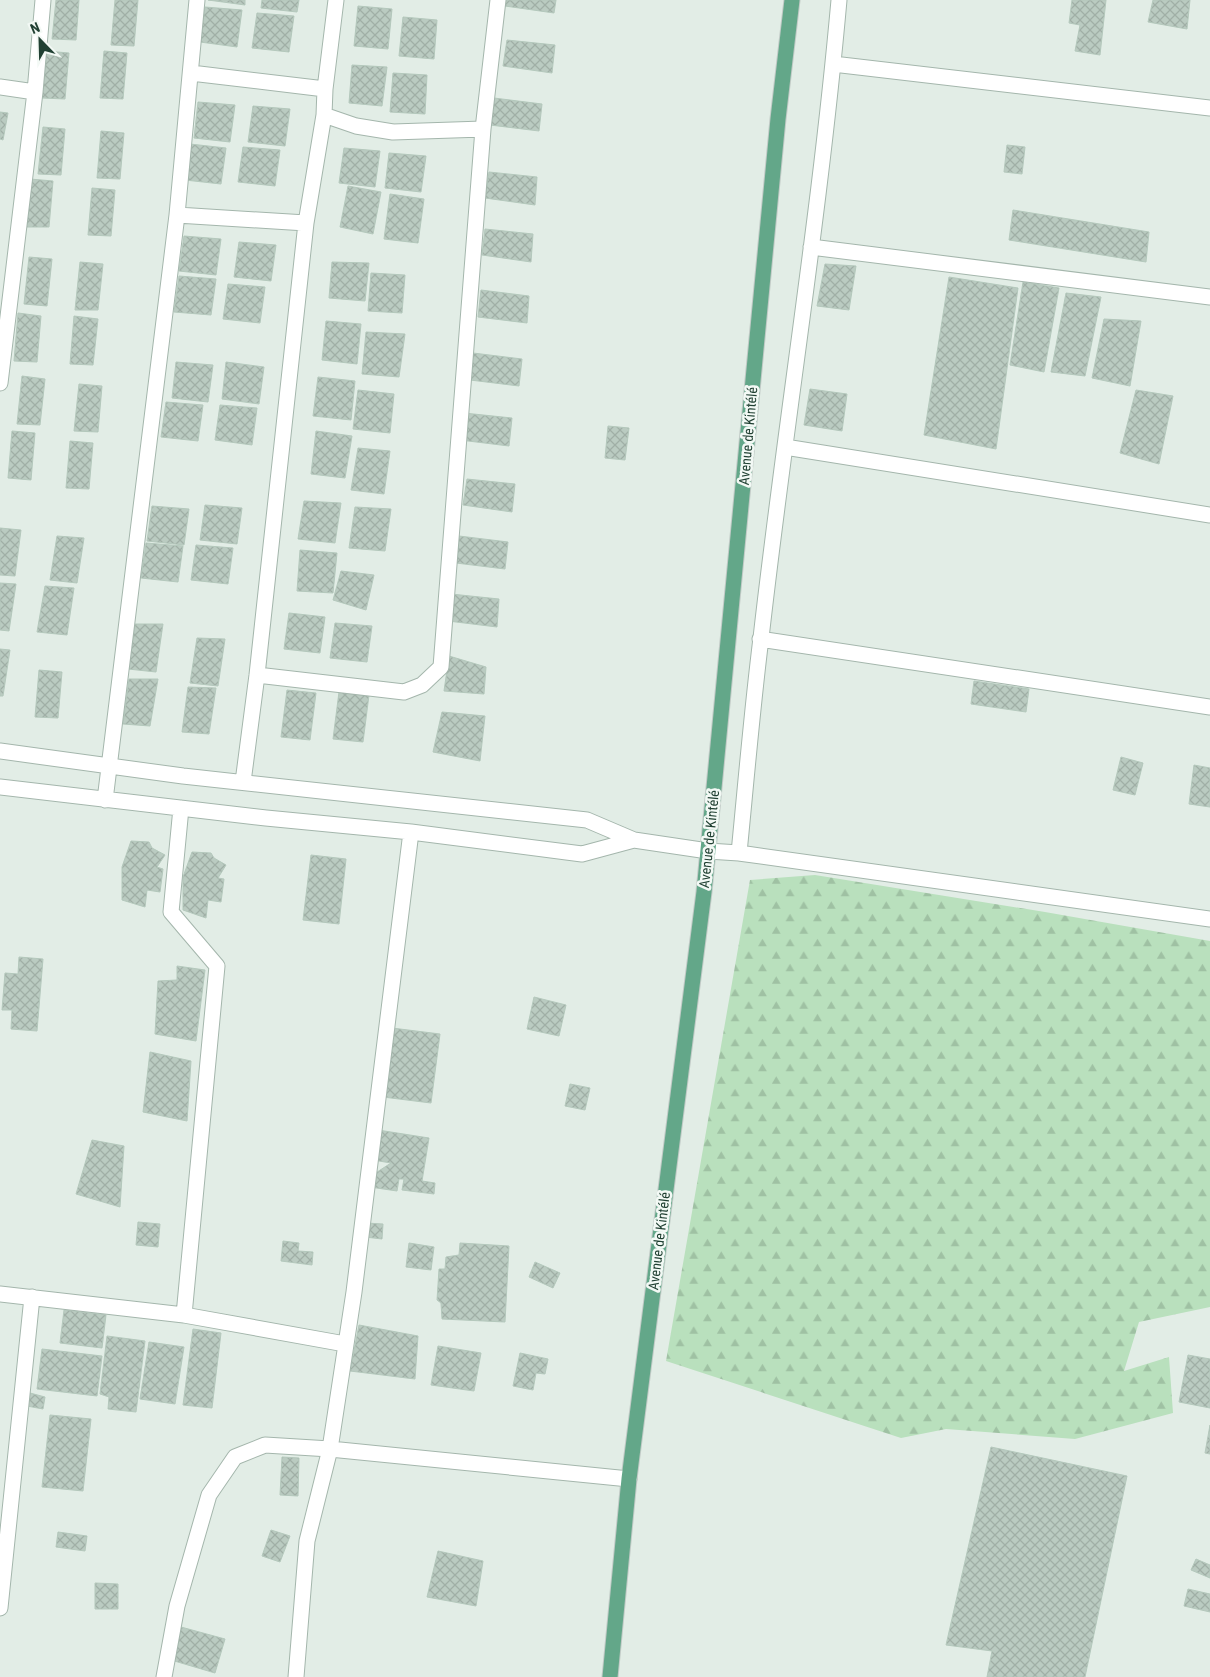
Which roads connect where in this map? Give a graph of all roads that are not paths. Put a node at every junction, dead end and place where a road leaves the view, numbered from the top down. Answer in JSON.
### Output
{"nodes":[{"id":1,"x":44,"y":0,"type":"edge"},
{"id":2,"x":197,"y":0,"type":"edge"},
{"id":3,"x":336,"y":0,"type":"edge"},
{"id":4,"x":498,"y":0,"type":"edge"},
{"id":5,"x":792,"y":0,"type":"edge"},
{"id":6,"x":839,"y":0,"type":"edge"},
{"id":7,"x":833,"y":64,"type":"junction"},
{"id":8,"x":191,"y":73,"type":"junction"},
{"id":9,"x":0,"y":87,"type":"edge"},
{"id":10,"x":325,"y":89,"type":"junction"},
{"id":11,"x":35,"y":92,"type":"junction"},
{"id":12,"x":1210,"y":108,"type":"edge"},
{"id":13,"x":324,"y":115,"type":"junction"},
{"id":14,"x":483,"y":129,"type":"junction"},
{"id":15,"x":177,"y":215,"type":"junction"},
{"id":16,"x":306,"y":223,"type":"junction"},
{"id":17,"x":811,"y":247,"type":"junction"},
{"id":18,"x":1210,"y":297,"type":"edge"},
{"id":19,"x":0,"y":383,"type":"edge"},
{"id":20,"x":785,"y":447,"type":"junction"},
{"id":21,"x":1210,"y":514,"type":"edge"},
{"id":22,"x":760,"y":639,"type":"junction"},
{"id":23,"x":257,"y":675,"type":"junction"},
{"id":24,"x":1210,"y":707,"type":"edge"},
{"id":25,"x":0,"y":751,"type":"edge"},
{"id":26,"x":110,"y":765,"type":"junction"},
{"id":27,"x":243,"y":782,"type":"junction"},
{"id":28,"x":0,"y":787,"type":"edge"},
{"id":29,"x":105,"y":800,"type":"junction"},
{"id":30,"x":181,"y":808,"type":"junction"},
{"id":31,"x":411,"y":832,"type":"junction"},
{"id":32,"x":634,"y":840,"type":"junction"},
{"id":33,"x":708,"y":850,"type":"junction"},
{"id":34,"x":739,"y":853,"type":"junction"},
{"id":35,"x":1210,"y":919,"type":"edge"},
{"id":36,"x":0,"y":1294,"type":"edge"},
{"id":37,"x":32,"y":1297,"type":"junction"},
{"id":38,"x":184,"y":1315,"type":"junction"},
{"id":39,"x":345,"y":1344,"type":"junction"},
{"id":40,"x":330,"y":1449,"type":"junction"},
{"id":41,"x":629,"y":1479,"type":"junction"},
{"id":42,"x":0,"y":1608,"type":"edge"},
{"id":43,"x":164,"y":1677,"type":"edge"},
{"id":44,"x":296,"y":1677,"type":"edge"},
{"id":45,"x":610,"y":1677,"type":"edge"}],
"edges":[{"from":1,"to":11,"type":"street"},
{"from":2,"to":8,"type":"street"},
{"from":3,"to":10,"type":"street"},
{"from":4,"to":14,"type":"street"},
{"from":5,"to":33,"type":"main road","name":"Avenue de Kintélé"},
{"from":6,"to":7,"type":"street"},
{"from":7,"to":12,"type":"street"},
{"from":7,"to":17,"type":"street"},
{"from":8,"to":10,"type":"street"},
{"from":8,"to":15,"type":"street"},
{"from":9,"to":11,"type":"street"},
{"from":10,"to":13,"type":"street"},
{"from":11,"to":19,"type":"street"},
{"from":13,"to":14,"type":"street"},
{"from":13,"to":16,"type":"street"},
{"from":14,"to":23,"type":"street"},
{"from":15,"to":16,"type":"street"},
{"from":15,"to":26,"type":"street"},
{"from":16,"to":23,"type":"street"},
{"from":17,"to":18,"type":"street"},
{"from":17,"to":20,"type":"street"},
{"from":20,"to":21,"type":"street"},
{"from":20,"to":22,"type":"street"},
{"from":22,"to":24,"type":"street"},
{"from":22,"to":34,"type":"street"},
{"from":23,"to":27,"type":"street"},
{"from":25,"to":26,"type":"street"},
{"from":26,"to":27,"type":"street"},
{"from":26,"to":29,"type":"street"},
{"from":27,"to":32,"type":"street"},
{"from":28,"to":29,"type":"street"},
{"from":29,"to":30,"type":"street"},
{"from":30,"to":31,"type":"street"},
{"from":30,"to":38,"type":"street"},
{"from":31,"to":32,"type":"street"},
{"from":31,"to":39,"type":"street"},
{"from":32,"to":33,"type":"street"},
{"from":33,"to":34,"type":"street"},
{"from":33,"to":41,"type":"main road","name":"Avenue de Kintélé"},
{"from":34,"to":35,"type":"street"},
{"from":36,"to":37,"type":"street"},
{"from":37,"to":38,"type":"street"},
{"from":37,"to":42,"type":"street"},
{"from":38,"to":39,"type":"street"},
{"from":39,"to":40,"type":"street"},
{"from":40,"to":41,"type":"street"},
{"from":40,"to":43,"type":"street"},
{"from":40,"to":44,"type":"street"},
{"from":41,"to":45,"type":"main road","name":"Avenue de Kintélé"}]}
